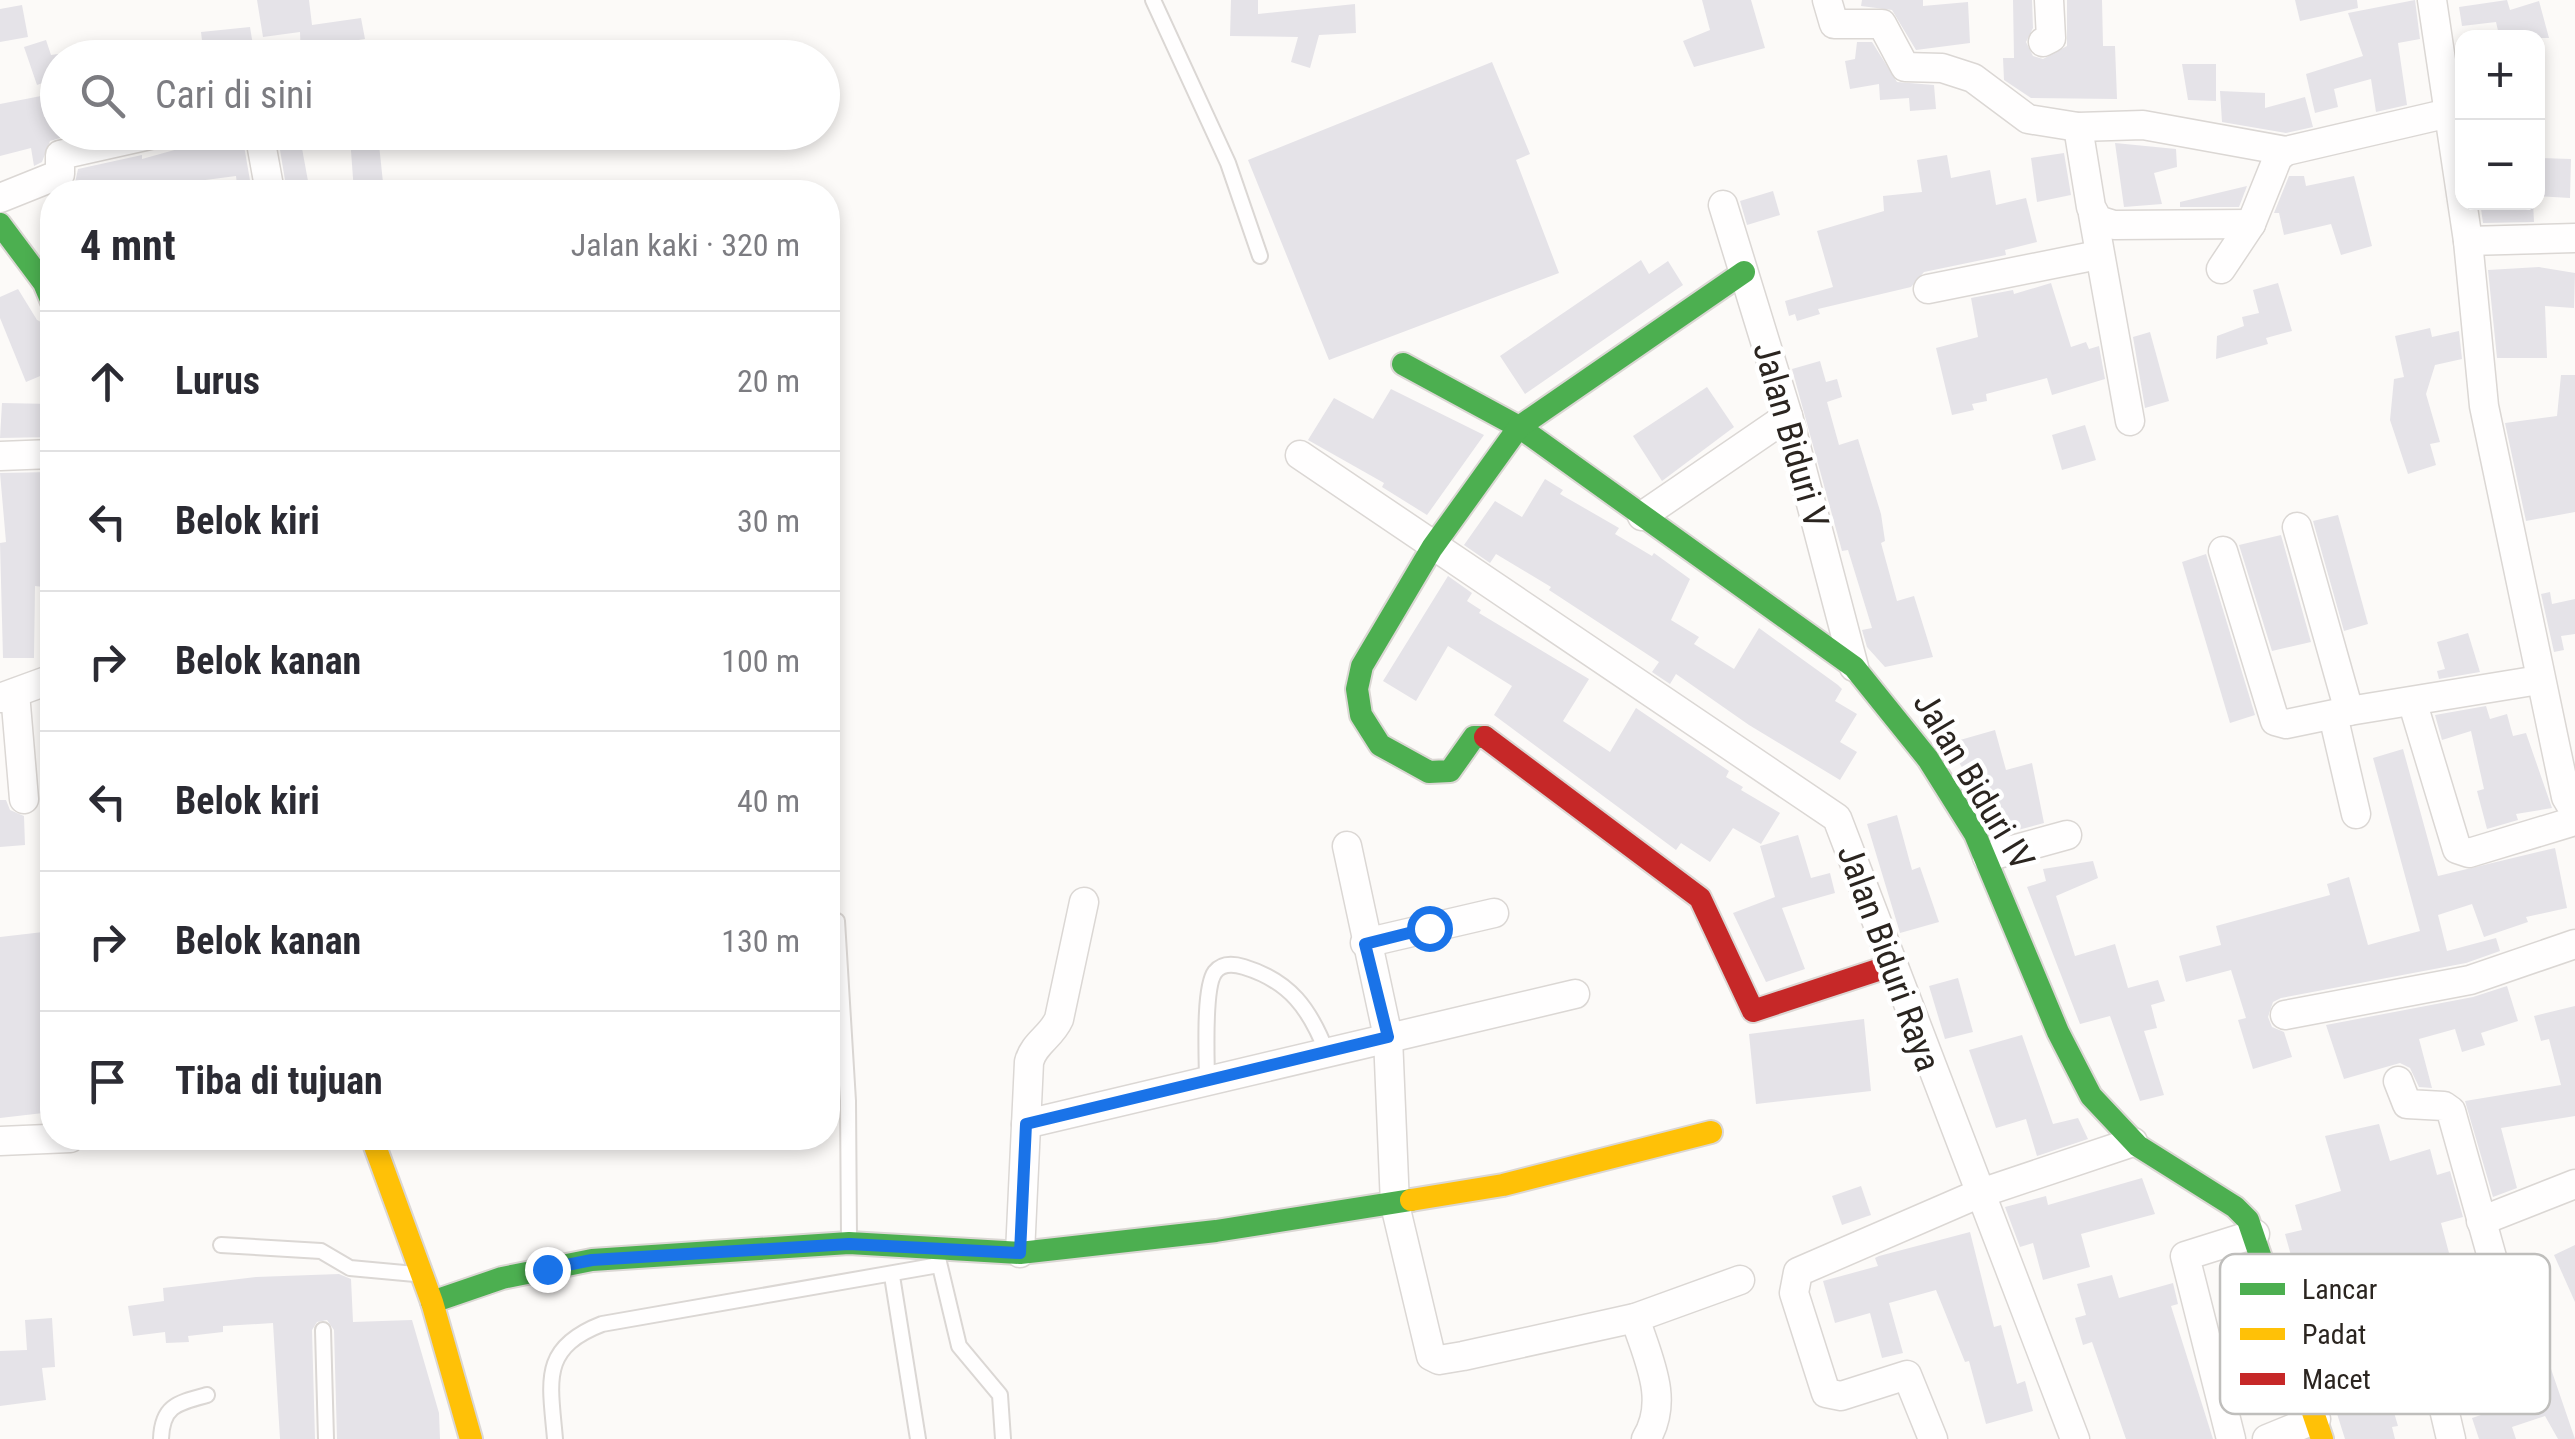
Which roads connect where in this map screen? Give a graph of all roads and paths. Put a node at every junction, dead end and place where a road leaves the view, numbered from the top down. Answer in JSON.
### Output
{"nodes":[{"id":1,"x":1153,"y":0,"type":"edge"},
{"id":2,"x":1827,"y":0,"type":"edge"},
{"id":3,"x":2049,"y":0,"type":"edge"},
{"id":4,"x":2432,"y":0,"type":"edge"},
{"id":5,"x":2043,"y":42,"type":"dead end"},
{"id":6,"x":2449,"y":113,"type":"junction"},
{"id":7,"x":2078,"y":127,"type":"junction"},
{"id":8,"x":82,"y":150,"type":"edge"},
{"id":9,"x":262,"y":150,"type":"edge"},
{"id":10,"x":2286,"y":151,"type":"junction"},
{"id":11,"x":45,"y":180,"type":"edge"},
{"id":12,"x":268,"y":180,"type":"edge"},
{"id":13,"x":40,"y":182,"type":"edge"},
{"id":14,"x":0,"y":198,"type":"edge"},
{"id":15,"x":1724,"y":206,"type":"dead end"},
{"id":16,"x":2093,"y":214,"type":"junction"},
{"id":17,"x":0,"y":224,"type":"edge"},
{"id":18,"x":2251,"y":224,"type":"junction"},
{"id":19,"x":2575,"y":238,"type":"edge"},
{"id":20,"x":2468,"y":241,"type":"junction"},
{"id":21,"x":2098,"y":255,"type":"junction"},
{"id":22,"x":1260,"y":256,"type":"dead end"},
{"id":23,"x":2221,"y":269,"type":"dead end"},
{"id":24,"x":1744,"y":272,"type":"junction"},
{"id":25,"x":40,"y":278,"type":"edge"},
{"id":26,"x":1928,"y":289,"type":"dead end"},
{"id":27,"x":1403,"y":364,"type":"dead end"},
{"id":28,"x":1788,"y":416,"type":"junction"},
{"id":29,"x":2130,"y":421,"type":"dead end"},
{"id":30,"x":1519,"y":427,"type":"junction"},
{"id":31,"x":40,"y":454,"type":"edge"},
{"id":32,"x":1300,"y":455,"type":"dead end"},
{"id":33,"x":0,"y":456,"type":"edge"},
{"id":34,"x":1642,"y":516,"type":"junction"},
{"id":35,"x":2297,"y":527,"type":"dead end"},
{"id":36,"x":1432,"y":548,"type":"junction"},
{"id":37,"x":2223,"y":551,"type":"dead end"},
{"id":38,"x":1854,"y":667,"type":"junction"},
{"id":39,"x":2538,"y":680,"type":"junction"},
{"id":40,"x":40,"y":684,"type":"edge"},
{"id":41,"x":7,"y":696,"type":"edge"},
{"id":42,"x":2414,"y":704,"type":"junction"},
{"id":43,"x":2341,"y":713,"type":"junction"},
{"id":44,"x":24,"y":799,"type":"dead end"},
{"id":45,"x":2575,"y":812,"type":"edge"},
{"id":46,"x":2356,"y":814,"type":"dead end"},
{"id":47,"x":2575,"y":821,"type":"edge"},
{"id":48,"x":2067,"y":834,"type":"dead end"},
{"id":49,"x":1346,"y":846,"type":"dead end"},
{"id":50,"x":1987,"y":857,"type":"junction"},
{"id":51,"x":1084,"y":902,"type":"dead end"},
{"id":52,"x":1494,"y":913,"type":"dead end"},
{"id":53,"x":1365,"y":944,"type":"junction"},
{"id":54,"x":2575,"y":944,"type":"edge"},
{"id":55,"x":1890,"y":966,"type":"junction"},
{"id":56,"x":840,"y":971,"type":"edge"},
{"id":57,"x":1575,"y":994,"type":"dead end"},
{"id":58,"x":2285,"y":1015,"type":"dead end"},
{"id":59,"x":1388,"y":1037,"type":"junction"},
{"id":60,"x":1326,"y":1052,"type":"junction"},
{"id":61,"x":2398,"y":1080,"type":"dead end"},
{"id":62,"x":1207,"y":1082,"type":"junction"},
{"id":63,"x":1026,"y":1124,"type":"junction"},
{"id":64,"x":1711,"y":1132,"type":"dead end"},
{"id":65,"x":40,"y":1139,"type":"edge"},
{"id":66,"x":0,"y":1141,"type":"edge"},
{"id":67,"x":2133,"y":1142,"type":"junction"},
{"id":68,"x":376,"y":1150,"type":"edge"},
{"id":69,"x":2575,"y":1184,"type":"edge"},
{"id":70,"x":1978,"y":1194,"type":"junction"},
{"id":71,"x":1396,"y":1205,"type":"junction"},
{"id":72,"x":2481,"y":1221,"type":"junction"},
{"id":73,"x":2255,"y":1234,"type":"junction"},
{"id":74,"x":849,"y":1244,"type":"junction"},
{"id":75,"x":221,"y":1245,"type":"dead end"},
{"id":76,"x":1020,"y":1253,"type":"junction"},
{"id":77,"x":2262,"y":1254,"type":"edge"},
{"id":78,"x":2491,"y":1254,"type":"edge"},
{"id":79,"x":937,"y":1257,"type":"junction"},
{"id":80,"x":422,"y":1275,"type":"junction"},
{"id":81,"x":892,"y":1276,"type":"junction"},
{"id":82,"x":1740,"y":1280,"type":"dead end"},
{"id":83,"x":432,"y":1302,"type":"junction"},
{"id":84,"x":1636,"y":1318,"type":"junction"},
{"id":85,"x":323,"y":1330,"type":"dead end"},
{"id":86,"x":2220,"y":1394,"type":"edge"},
{"id":87,"x":206,"y":1396,"type":"dead end"},
{"id":88,"x":2225,"y":1414,"type":"edge"},
{"id":89,"x":2445,"y":1414,"type":"edge"},
{"id":90,"x":2319,"y":1429,"type":"edge"},
{"id":91,"x":161,"y":1439,"type":"edge"},
{"id":92,"x":326,"y":1439,"type":"edge"},
{"id":93,"x":470,"y":1439,"type":"edge"},
{"id":94,"x":555,"y":1439,"type":"edge"},
{"id":95,"x":918,"y":1439,"type":"edge"},
{"id":96,"x":1003,"y":1439,"type":"edge"},
{"id":97,"x":1646,"y":1439,"type":"edge"},
{"id":98,"x":1934,"y":1439,"type":"edge"},
{"id":99,"x":2076,"y":1439,"type":"edge"},
{"id":100,"x":2232,"y":1439,"type":"edge"},
{"id":101,"x":2266,"y":1439,"type":"edge"},
{"id":102,"x":2451,"y":1439,"type":"edge"}],
"edges":[{"from":1,"to":22,"type":"lane"},
{"from":2,"to":7,"type":"street"},
{"from":3,"to":5,"type":"street"},
{"from":4,"to":6,"type":"street"},
{"from":6,"to":10,"type":"street"},
{"from":6,"to":20,"type":"street"},
{"from":7,"to":10,"type":"street"},
{"from":7,"to":16,"type":"street"},
{"from":8,"to":11,"type":"street"},
{"from":9,"to":12,"type":"street"},
{"from":10,"to":18,"type":"street"},
{"from":13,"to":14,"type":"street"},
{"from":15,"to":24,"type":"street","name":"Jalan Biduri V"},
{"from":16,"to":18,"type":"street"},
{"from":16,"to":21,"type":"street"},
{"from":17,"to":25,"type":"street"},
{"from":18,"to":23,"type":"street"},
{"from":19,"to":20,"type":"street"},
{"from":20,"to":39,"type":"street"},
{"from":21,"to":26,"type":"street"},
{"from":21,"to":29,"type":"street"},
{"from":24,"to":28,"type":"street","name":"Jalan Biduri V"},
{"from":24,"to":30,"type":"street"},
{"from":27,"to":30,"type":"street","name":"Jalan Biduri IV"},
{"from":28,"to":34,"type":"street"},
{"from":28,"to":38,"type":"street","name":"Jalan Biduri V"},
{"from":30,"to":34,"type":"street","name":"Jalan Biduri IV"},
{"from":30,"to":36,"type":"street"},
{"from":31,"to":33,"type":"street"},
{"from":32,"to":36,"type":"street","name":"Jalan Biduri Raya"},
{"from":34,"to":38,"type":"street","name":"Jalan Biduri IV"},
{"from":35,"to":43,"type":"street"},
{"from":36,"to":55,"type":"street","name":"Jalan Biduri Raya"},
{"from":36,"to":55,"type":"street"},
{"from":37,"to":43,"type":"street"},
{"from":38,"to":50,"type":"street","name":"Jalan Biduri IV"},
{"from":39,"to":42,"type":"street"},
{"from":39,"to":45,"type":"street"},
{"from":40,"to":41,"type":"street"},
{"from":41,"to":44,"type":"street"},
{"from":42,"to":43,"type":"street"},
{"from":42,"to":47,"type":"street"},
{"from":43,"to":46,"type":"street"},
{"from":48,"to":50,"type":"street"},
{"from":49,"to":53,"type":"street"},
{"from":50,"to":67,"type":"street","name":"Jalan Biduri IV"},
{"from":51,"to":63,"type":"street"},
{"from":52,"to":53,"type":"street"},
{"from":53,"to":59,"type":"street"},
{"from":54,"to":58,"type":"street"},
{"from":55,"to":70,"type":"street","name":"Jalan Biduri Raya"},
{"from":56,"to":74,"type":"lane"},
{"from":57,"to":59,"type":"street"},
{"from":59,"to":60,"type":"street"},
{"from":59,"to":71,"type":"street"},
{"from":60,"to":62,"type":"street"},
{"from":60,"to":62,"type":"lane"},
{"from":61,"to":72,"type":"street"},
{"from":62,"to":63,"type":"street"},
{"from":63,"to":76,"type":"street"},
{"from":64,"to":71,"type":"street"},
{"from":65,"to":66,"type":"street"},
{"from":67,"to":70,"type":"street"},
{"from":67,"to":73,"type":"street","name":"Jalan Biduri IV"},
{"from":68,"to":80,"type":"street"},
{"from":69,"to":72,"type":"street"},
{"from":70,"to":98,"type":"street"},
{"from":70,"to":99,"type":"street","name":"Jalan Biduri Raya"},
{"from":71,"to":76,"type":"street"},
{"from":71,"to":84,"type":"street"},
{"from":72,"to":78,"type":"street"},
{"from":73,"to":77,"type":"street","name":"Jalan Biduri IV"},
{"from":73,"to":86,"type":"street"},
{"from":74,"to":79,"type":"street"},
{"from":74,"to":83,"type":"street"},
{"from":75,"to":80,"type":"lane"},
{"from":76,"to":79,"type":"street"},
{"from":79,"to":81,"type":"lane"},
{"from":79,"to":96,"type":"lane"},
{"from":80,"to":83,"type":"street"},
{"from":81,"to":94,"type":"lane"},
{"from":81,"to":95,"type":"lane"},
{"from":82,"to":84,"type":"street"},
{"from":83,"to":93,"type":"street"},
{"from":84,"to":97,"type":"street"},
{"from":85,"to":92,"type":"lane"},
{"from":87,"to":91,"type":"lane"},
{"from":88,"to":100,"type":"street"},
{"from":89,"to":102,"type":"street"},
{"from":90,"to":101,"type":"street"}]}
